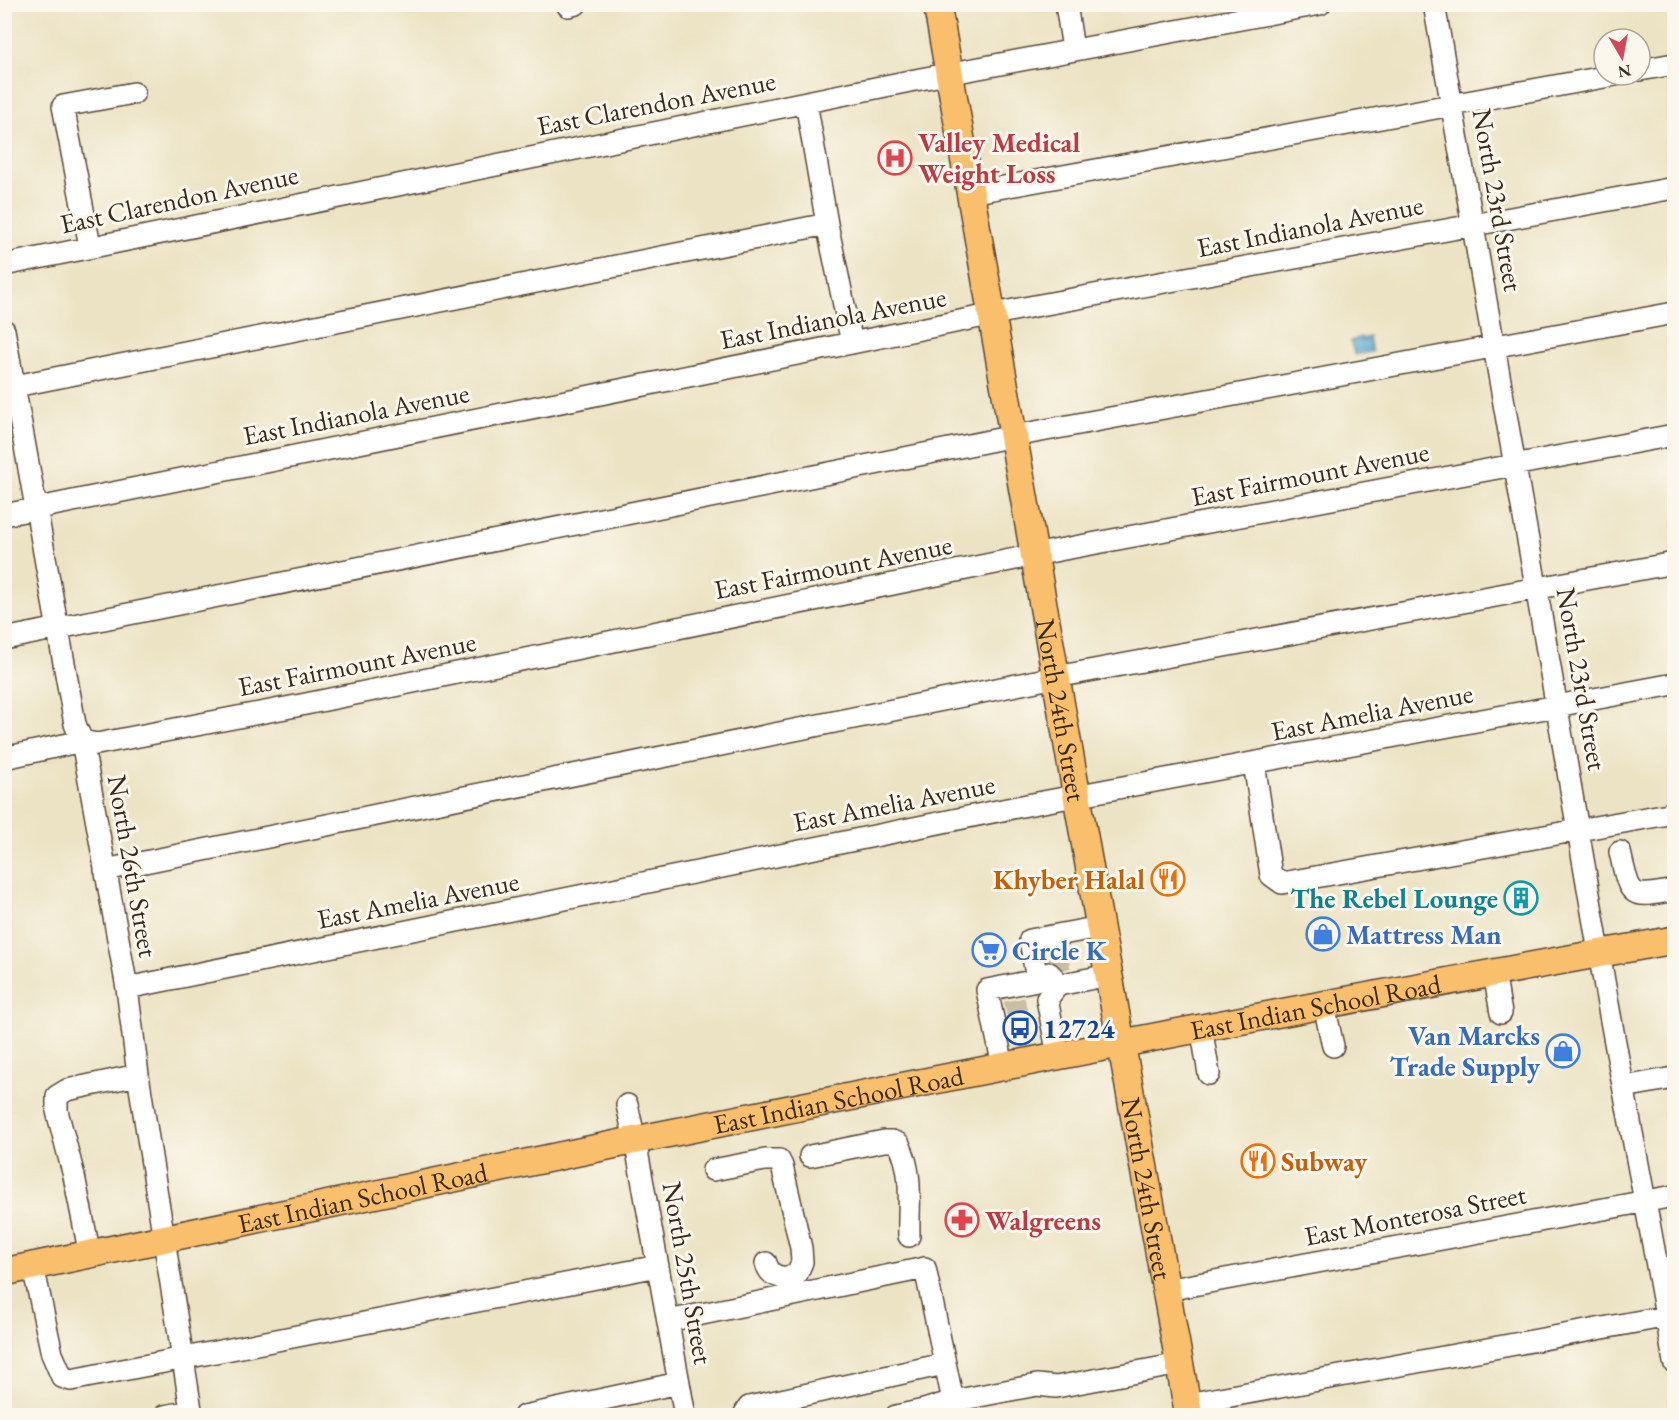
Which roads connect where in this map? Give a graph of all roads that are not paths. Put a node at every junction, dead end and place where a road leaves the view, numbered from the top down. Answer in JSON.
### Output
{"nodes":[{"id":1,"x":937,"y":4,"type":"edge"},
{"id":2,"x":1066,"y":4,"type":"edge"},
{"id":3,"x":1320,"y":4,"type":"edge"},
{"id":4,"x":1434,"y":4,"type":"edge"},
{"id":5,"x":1073,"y":49,"type":"junction"},
{"id":6,"x":1674,"y":64,"type":"edge"},
{"id":7,"x":1652,"y":68,"type":"edge"},
{"id":8,"x":949,"y":73,"type":"junction"},
{"id":9,"x":1592,"y":79,"type":"edge"},
{"id":10,"x":135,"y":93,"type":"dead end"},
{"id":11,"x":806,"y":102,"type":"junction"},
{"id":12,"x":1452,"y":105,"type":"junction"},
{"id":13,"x":1674,"y":188,"type":"edge"},
{"id":14,"x":970,"y":193,"type":"junction"},
{"id":15,"x":827,"y":224,"type":"junction"},
{"id":16,"x":1473,"y":224,"type":"junction"},
{"id":17,"x":90,"y":246,"type":"junction"},
{"id":18,"x":4,"y":265,"type":"edge"},
{"id":19,"x":1674,"y":313,"type":"edge"},
{"id":20,"x":992,"y":315,"type":"junction"},
{"id":21,"x":4,"y":330,"type":"edge"},
{"id":22,"x":852,"y":343,"type":"junction"},
{"id":23,"x":1495,"y":347,"type":"junction"},
{"id":24,"x":15,"y":386,"type":"junction"},
{"id":25,"x":1674,"y":435,"type":"edge"},
{"id":26,"x":1014,"y":436,"type":"junction"},
{"id":27,"x":1516,"y":464,"type":"junction"},
{"id":28,"x":37,"y":508,"type":"junction"},
{"id":29,"x":4,"y":515,"type":"edge"},
{"id":30,"x":1035,"y":555,"type":"junction"},
{"id":31,"x":1674,"y":563,"type":"edge"},
{"id":32,"x":1538,"y":589,"type":"junction"},
{"id":33,"x":57,"y":629,"type":"junction"},
{"id":34,"x":4,"y":639,"type":"edge"},
{"id":35,"x":1056,"y":677,"type":"junction"},
{"id":36,"x":1674,"y":684,"type":"edge"},
{"id":37,"x":1558,"y":706,"type":"junction"},
{"id":38,"x":82,"y":741,"type":"junction"},
{"id":39,"x":4,"y":758,"type":"edge"},
{"id":40,"x":1254,"y":763,"type":"junction"},
{"id":41,"x":1077,"y":797,"type":"junction"},
{"id":42,"x":1674,"y":813,"type":"edge"},
{"id":43,"x":1579,"y":831,"type":"junction"},
{"id":44,"x":1620,"y":852,"type":"dead end"},
{"id":45,"x":105,"y":870,"type":"junction"},
{"id":46,"x":1674,"y":890,"type":"edge"},
{"id":47,"x":1100,"y":927,"type":"junction"},
{"id":48,"x":1674,"y":940,"type":"edge"},
{"id":49,"x":1600,"y":954,"type":"junction"},
{"id":50,"x":1049,"y":973,"type":"junction"},
{"id":51,"x":1494,"y":973,"type":"junction"},
{"id":52,"x":1109,"y":975,"type":"junction"},
{"id":53,"x":127,"y":988,"type":"junction"},
{"id":54,"x":1324,"y":1005,"type":"junction"},
{"id":55,"x":1502,"y":1013,"type":"dead end"},
{"id":56,"x":1201,"y":1027,"type":"junction"},
{"id":57,"x":1121,"y":1042,"type":"junction"},
{"id":58,"x":1333,"y":1046,"type":"dead end"},
{"id":59,"x":1058,"y":1055,"type":"junction"},
{"id":60,"x":1003,"y":1066,"type":"junction"},
{"id":61,"x":1209,"y":1074,"type":"dead end"},
{"id":62,"x":138,"y":1075,"type":"junction"},
{"id":63,"x":1674,"y":1078,"type":"edge"},
{"id":64,"x":1624,"y":1087,"type":"junction"},
{"id":65,"x":627,"y":1105,"type":"dead end"},
{"id":66,"x":636,"y":1140,"type":"junction"},
{"id":67,"x":810,"y":1156,"type":"dead end"},
{"id":68,"x":713,"y":1170,"type":"dead end"},
{"id":69,"x":1674,"y":1196,"type":"edge"},
{"id":70,"x":1647,"y":1201,"type":"junction"},
{"id":71,"x":909,"y":1236,"type":"dead end"},
{"id":72,"x":164,"y":1240,"type":"junction"},
{"id":73,"x":90,"y":1255,"type":"junction"},
{"id":74,"x":765,"y":1263,"type":"dead end"},
{"id":75,"x":33,"y":1266,"type":"junction"},
{"id":76,"x":658,"y":1266,"type":"junction"},
{"id":77,"x":4,"y":1272,"type":"edge"},
{"id":78,"x":1167,"y":1290,"type":"junction"},
{"id":79,"x":1671,"y":1316,"type":"edge"},
{"id":80,"x":668,"y":1321,"type":"junction"},
{"id":81,"x":183,"y":1359,"type":"junction"},
{"id":82,"x":1674,"y":1362,"type":"edge"},
{"id":83,"x":944,"y":1364,"type":"junction"},
{"id":84,"x":1180,"y":1364,"type":"junction"},
{"id":85,"x":679,"y":1383,"type":"junction"},
{"id":86,"x":952,"y":1401,"type":"junction"},
{"id":87,"x":1188,"y":1410,"type":"edge"},
{"id":88,"x":191,"y":1413,"type":"edge"},
{"id":89,"x":164,"y":1416,"type":"edge"},
{"id":90,"x":524,"y":1416,"type":"edge"},
{"id":91,"x":685,"y":1416,"type":"edge"},
{"id":92,"x":746,"y":1416,"type":"edge"},
{"id":93,"x":896,"y":1416,"type":"edge"}],
"edges":[{"from":1,"to":8,"type":"main road","name":"North 24th Street"},
{"from":2,"to":5,"type":"street"},
{"from":3,"to":5,"type":"street","name":"East Clarendon Avenue"},
{"from":4,"to":12,"type":"street","name":"North 23rd Street"},
{"from":5,"to":8,"type":"street","name":"East Clarendon Avenue"},
{"from":6,"to":7,"type":"street"},
{"from":8,"to":11,"type":"street","name":"East Clarendon Avenue"},
{"from":8,"to":14,"type":"main road","name":"North 24th Street"},
{"from":9,"to":12,"type":"street"},
{"from":10,"to":17,"type":"street"},
{"from":11,"to":15,"type":"street"},
{"from":11,"to":17,"type":"street","name":"East Clarendon Avenue"},
{"from":12,"to":14,"type":"street"},
{"from":12,"to":16,"type":"street","name":"North 23rd Street"},
{"from":13,"to":16,"type":"street","name":"East Indianola Avenue"},
{"from":14,"to":20,"type":"main road","name":"North 24th Street"},
{"from":15,"to":22,"type":"street"},
{"from":15,"to":24,"type":"street"},
{"from":16,"to":20,"type":"street","name":"East Indianola Avenue"},
{"from":16,"to":23,"type":"street","name":"North 23rd Street"},
{"from":17,"to":18,"type":"street","name":"East Clarendon Avenue"},
{"from":19,"to":23,"type":"street"},
{"from":20,"to":22,"type":"street","name":"East Indianola Avenue"},
{"from":20,"to":26,"type":"main road","name":"North 24th Street"},
{"from":21,"to":24,"type":"street","name":"North 26th Street"},
{"from":22,"to":28,"type":"street","name":"East Indianola Avenue"},
{"from":23,"to":26,"type":"street"},
{"from":23,"to":27,"type":"street","name":"North 23rd Street"},
{"from":24,"to":28,"type":"street","name":"North 26th Street"},
{"from":25,"to":27,"type":"street","name":"East Fairmount Avenue"},
{"from":26,"to":30,"type":"main road","name":"North 24th Street"},
{"from":26,"to":33,"type":"street"},
{"from":27,"to":30,"type":"street","name":"East Fairmount Avenue"},
{"from":27,"to":32,"type":"street","name":"North 23rd Street"},
{"from":28,"to":29,"type":"street","name":"East Indianola Avenue"},
{"from":28,"to":33,"type":"street","name":"North 26th Street"},
{"from":30,"to":35,"type":"main road","name":"North 24th Street"},
{"from":30,"to":38,"type":"street","name":"East Fairmount Avenue"},
{"from":31,"to":32,"type":"street"},
{"from":32,"to":35,"type":"street"},
{"from":32,"to":37,"type":"street","name":"North 23rd Street"},
{"from":33,"to":34,"type":"street"},
{"from":33,"to":38,"type":"street","name":"North 26th Street"},
{"from":35,"to":41,"type":"main road","name":"North 24th Street"},
{"from":35,"to":45,"type":"street"},
{"from":36,"to":37,"type":"street","name":"East Amelia Avenue"},
{"from":37,"to":40,"type":"street","name":"East Amelia Avenue"},
{"from":37,"to":43,"type":"street","name":"North 23rd Street"},
{"from":38,"to":39,"type":"street","name":"East Fairmount Avenue"},
{"from":38,"to":45,"type":"street","name":"North 26th Street"},
{"from":40,"to":41,"type":"street","name":"East Amelia Avenue"},
{"from":40,"to":43,"type":"street"},
{"from":41,"to":47,"type":"main road","name":"North 24th Street"},
{"from":41,"to":53,"type":"street","name":"East Amelia Avenue"},
{"from":42,"to":43,"type":"street"},
{"from":43,"to":49,"type":"street","name":"North 23rd Street"},
{"from":44,"to":46,"type":"street"},
{"from":45,"to":53,"type":"street","name":"North 26th Street"},
{"from":47,"to":50,"type":"street"},
{"from":47,"to":52,"type":"main road","name":"North 24th Street"},
{"from":48,"to":49,"type":"main road","name":"East Indian School Road"},
{"from":49,"to":51,"type":"main road","name":"East Indian School Road"},
{"from":49,"to":64,"type":"street","name":"North 23rd Street"},
{"from":50,"to":52,"type":"street"},
{"from":50,"to":59,"type":"street"},
{"from":50,"to":60,"type":"street"},
{"from":51,"to":54,"type":"main road","name":"East Indian School Road"},
{"from":51,"to":55,"type":"street"},
{"from":52,"to":57,"type":"main road","name":"North 24th Street"},
{"from":53,"to":62,"type":"street","name":"North 26th Street"},
{"from":54,"to":56,"type":"main road","name":"East Indian School Road"},
{"from":54,"to":58,"type":"street"},
{"from":56,"to":57,"type":"main road","name":"East Indian School Road"},
{"from":56,"to":61,"type":"street"},
{"from":57,"to":59,"type":"main road","name":"East Indian School Road"},
{"from":57,"to":78,"type":"main road","name":"North 24th Street"},
{"from":59,"to":60,"type":"main road","name":"East Indian School Road"},
{"from":60,"to":66,"type":"main road","name":"East Indian School Road"},
{"from":62,"to":72,"type":"street","name":"North 26th Street"},
{"from":62,"to":73,"type":"street"},
{"from":63,"to":64,"type":"street"},
{"from":64,"to":70,"type":"street","name":"North 23rd Street"},
{"from":65,"to":66,"type":"street","name":"North 25th Street"},
{"from":66,"to":72,"type":"main road","name":"East Indian School Road"},
{"from":66,"to":76,"type":"street","name":"North 25th Street"},
{"from":67,"to":71,"type":"street"},
{"from":68,"to":74,"type":"street"},
{"from":69,"to":70,"type":"street","name":"East Monterosa Street"},
{"from":70,"to":78,"type":"street","name":"East Monterosa Street"},
{"from":70,"to":79,"type":"street","name":"North 23rd Street"},
{"from":72,"to":73,"type":"main road","name":"East Indian School Road"},
{"from":72,"to":81,"type":"street","name":"North 26th Street"},
{"from":73,"to":75,"type":"main road","name":"East Indian School Road"},
{"from":75,"to":77,"type":"main road","name":"East Indian School Road"},
{"from":75,"to":81,"type":"street"},
{"from":76,"to":80,"type":"street","name":"North 25th Street"},
{"from":76,"to":81,"type":"street"},
{"from":78,"to":84,"type":"main road","name":"North 24th Street"},
{"from":79,"to":82,"type":"street","name":"North 23rd Street"},
{"from":79,"to":87,"type":"street"},
{"from":80,"to":83,"type":"street"},
{"from":80,"to":85,"type":"street","name":"North 25th Street"},
{"from":81,"to":88,"type":"street","name":"North 26th Street"},
{"from":83,"to":86,"type":"street"},
{"from":83,"to":92,"type":"street"},
{"from":84,"to":86,"type":"street"},
{"from":84,"to":87,"type":"main road","name":"North 24th Street"},
{"from":85,"to":90,"type":"street"},
{"from":85,"to":91,"type":"street","name":"North 25th Street"},
{"from":86,"to":93,"type":"street"},
{"from":88,"to":89,"type":"street"}]}
